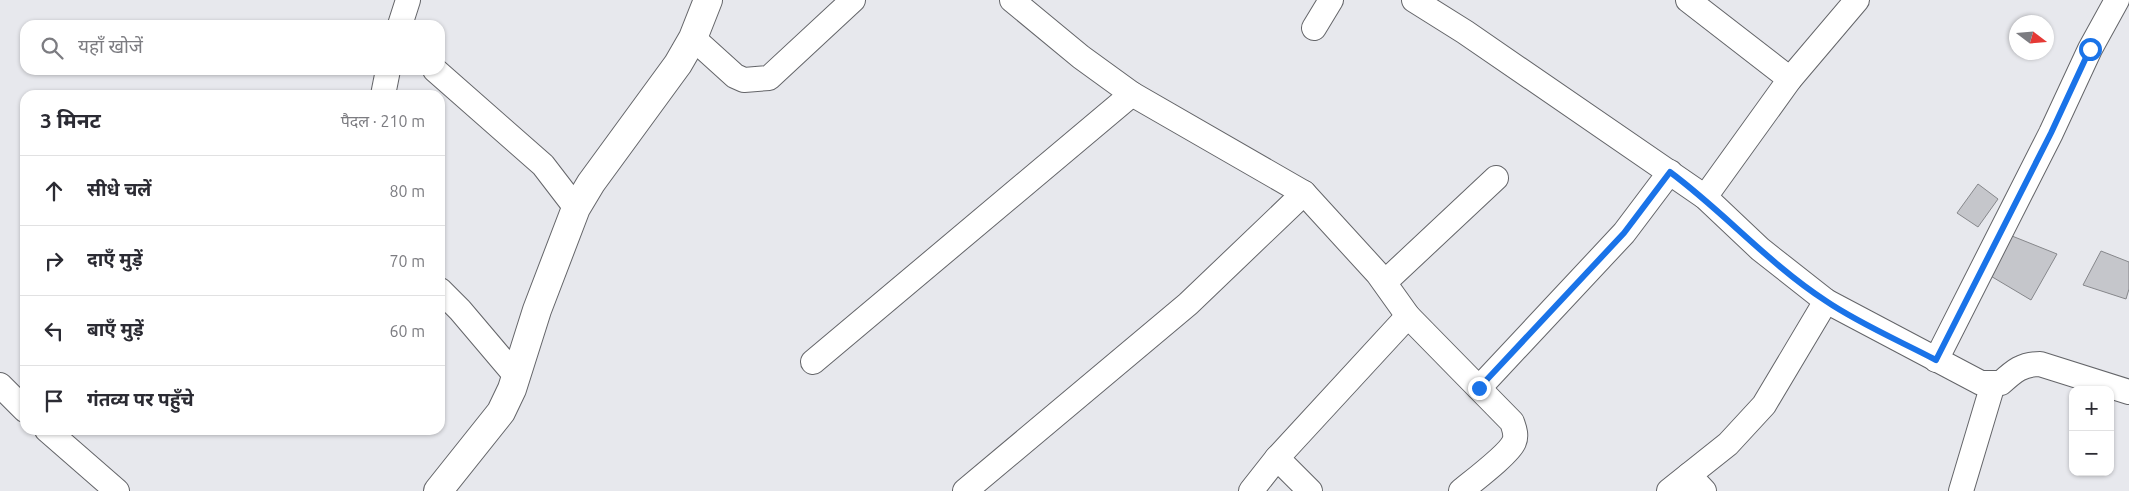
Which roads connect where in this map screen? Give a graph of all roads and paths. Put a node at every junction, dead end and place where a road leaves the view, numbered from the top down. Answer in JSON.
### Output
{"nodes":[{"id":1,"x":408,"y":0,"type":"edge"},
{"id":2,"x":708,"y":0,"type":"edge"},
{"id":3,"x":853,"y":0,"type":"edge"},
{"id":4,"x":1012,"y":0,"type":"edge"},
{"id":5,"x":1331,"y":0,"type":"edge"},
{"id":6,"x":1414,"y":0,"type":"edge"},
{"id":7,"x":1688,"y":0,"type":"edge"},
{"id":8,"x":1856,"y":0,"type":"edge"},
{"id":9,"x":2117,"y":0,"type":"edge"},
{"id":10,"x":402,"y":20,"type":"edge"},
{"id":11,"x":1314,"y":28,"type":"dead end"},
{"id":12,"x":693,"y":38,"type":"junction"},
{"id":13,"x":387,"y":75,"type":"edge"},
{"id":14,"x":440,"y":75,"type":"edge"},
{"id":15,"x":1790,"y":79,"type":"junction"},
{"id":16,"x":384,"y":90,"type":"edge"},
{"id":17,"x":1132,"y":94,"type":"junction"},
{"id":18,"x":1670,"y":172,"type":"junction"},
{"id":19,"x":1496,"y":178,"type":"dead end"},
{"id":20,"x":1304,"y":193,"type":"junction"},
{"id":21,"x":1704,"y":197,"type":"junction"},
{"id":22,"x":576,"y":208,"type":"junction"},
{"id":23,"x":1384,"y":282,"type":"junction"},
{"id":24,"x":445,"y":295,"type":"edge"},
{"id":25,"x":1826,"y":301,"type":"junction"},
{"id":26,"x":1408,"y":316,"type":"junction"},
{"id":27,"x":1936,"y":360,"type":"junction"},
{"id":28,"x":813,"y":362,"type":"dead end"},
{"id":29,"x":516,"y":376,"type":"junction"},
{"id":30,"x":1993,"y":384,"type":"junction"},
{"id":31,"x":0,"y":385,"type":"edge"},
{"id":32,"x":1479,"y":388,"type":"junction"},
{"id":33,"x":2129,"y":392,"type":"edge"},
{"id":34,"x":20,"y":405,"type":"edge"},
{"id":35,"x":53,"y":435,"type":"edge"},
{"id":36,"x":1277,"y":458,"type":"junction"},
{"id":37,"x":1697,"y":483,"type":"edge"},
{"id":38,"x":117,"y":491,"type":"edge"},
{"id":39,"x":438,"y":491,"type":"edge"},
{"id":40,"x":965,"y":491,"type":"edge"},
{"id":41,"x":1250,"y":491,"type":"edge"},
{"id":42,"x":1310,"y":491,"type":"edge"},
{"id":43,"x":1461,"y":491,"type":"edge"},
{"id":44,"x":1669,"y":491,"type":"edge"},
{"id":45,"x":1961,"y":491,"type":"edge"}],
"edges":[{"from":1,"to":10,"type":"street"},
{"from":2,"to":12,"type":"street"},
{"from":3,"to":12,"type":"street"},
{"from":4,"to":17,"type":"street"},
{"from":5,"to":11,"type":"street"},
{"from":6,"to":18,"type":"street"},
{"from":7,"to":15,"type":"street"},
{"from":8,"to":15,"type":"street"},
{"from":9,"to":27,"type":"street"},
{"from":12,"to":22,"type":"street"},
{"from":13,"to":16,"type":"street"},
{"from":14,"to":22,"type":"street"},
{"from":15,"to":21,"type":"street"},
{"from":17,"to":20,"type":"street"},
{"from":17,"to":28,"type":"street"},
{"from":18,"to":21,"type":"street"},
{"from":18,"to":32,"type":"street"},
{"from":19,"to":23,"type":"street"},
{"from":20,"to":23,"type":"street"},
{"from":20,"to":40,"type":"street"},
{"from":21,"to":25,"type":"street"},
{"from":22,"to":29,"type":"street"},
{"from":23,"to":26,"type":"street"},
{"from":24,"to":29,"type":"street"},
{"from":25,"to":27,"type":"street"},
{"from":25,"to":37,"type":"street"},
{"from":26,"to":32,"type":"street"},
{"from":26,"to":36,"type":"street"},
{"from":27,"to":30,"type":"street"},
{"from":29,"to":39,"type":"street"},
{"from":30,"to":33,"type":"street"},
{"from":30,"to":45,"type":"street"},
{"from":31,"to":34,"type":"street"},
{"from":32,"to":43,"type":"street"},
{"from":35,"to":38,"type":"street"},
{"from":36,"to":41,"type":"street"},
{"from":36,"to":42,"type":"street"},
{"from":37,"to":44,"type":"street"}]}
